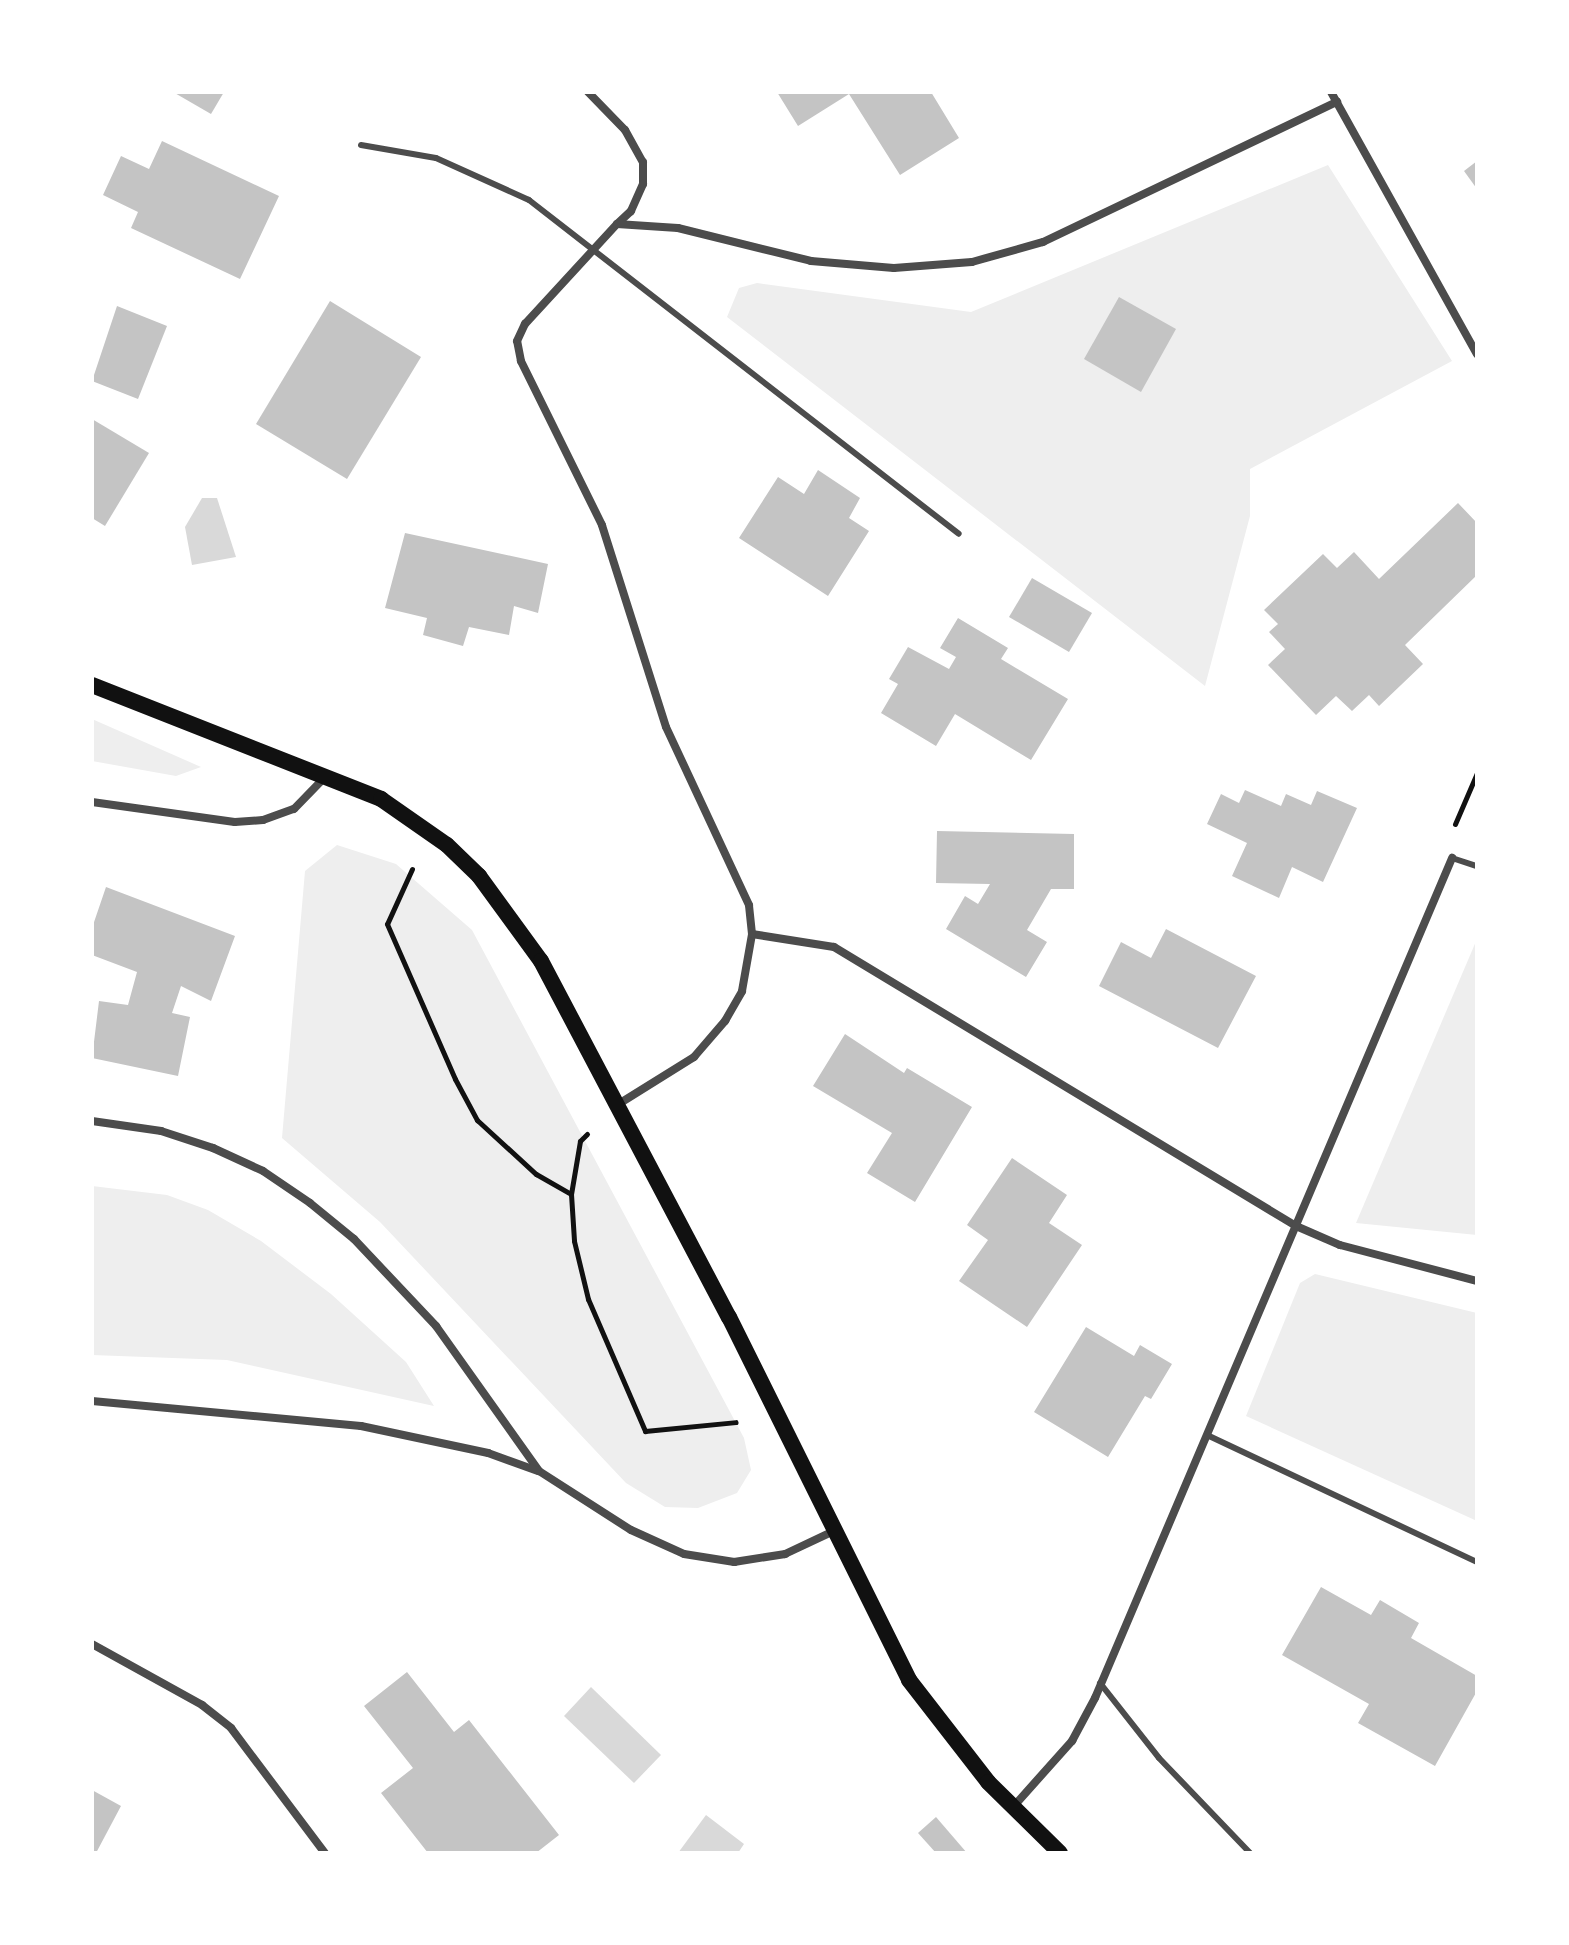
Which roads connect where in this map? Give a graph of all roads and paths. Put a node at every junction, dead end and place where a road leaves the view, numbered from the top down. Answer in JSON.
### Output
{"nodes":[{"id":1,"x":588,"y":92,"type":"edge"},
{"id":2,"x":1331,"y":92,"type":"edge"},
{"id":3,"x":1337,"y":102,"type":"junction"},
{"id":4,"x":361,"y":145,"type":"dead end"},
{"id":5,"x":617,"y":224,"type":"junction"},
{"id":6,"x":593,"y":250,"type":"junction"},
{"id":7,"x":1477,"y":354,"type":"edge"},
{"id":8,"x":959,"y":534,"type":"dead end"},
{"id":9,"x":92,"y":685,"type":"edge"},
{"id":10,"x":1477,"y":773,"type":"edge"},
{"id":11,"x":327,"y":775,"type":"junction"},
{"id":12,"x":92,"y":802,"type":"edge"},
{"id":13,"x":429,"y":832,"type":"junction"},
{"id":14,"x":1452,"y":858,"type":"junction"},
{"id":15,"x":1477,"y":866,"type":"edge"},
{"id":16,"x":752,"y":934,"type":"junction"},
{"id":17,"x":616,"y":1105,"type":"junction"},
{"id":18,"x":92,"y":1121,"type":"edge"},
{"id":19,"x":571,"y":1194,"type":"junction"},
{"id":20,"x":1296,"y":1226,"type":"junction"},
{"id":21,"x":1477,"y":1281,"type":"edge"},
{"id":22,"x":92,"y":1401,"type":"edge"},
{"id":23,"x":780,"y":1417,"type":"junction"},
{"id":24,"x":1207,"y":1435,"type":"junction"},
{"id":25,"x":539,"y":1471,"type":"junction"},
{"id":26,"x":836,"y":1530,"type":"junction"},
{"id":27,"x":1477,"y":1562,"type":"edge"},
{"id":28,"x":92,"y":1644,"type":"edge"},
{"id":29,"x":1100,"y":1683,"type":"junction"},
{"id":30,"x":1012,"y":1807,"type":"junction"},
{"id":31,"x":325,"y":1853,"type":"edge"},
{"id":32,"x":1060,"y":1853,"type":"edge"},
{"id":33,"x":1250,"y":1853,"type":"edge"}],
"edges":[{"from":1,"to":5,"type":"street"},
{"from":2,"to":3,"type":"street"},
{"from":3,"to":5,"type":"street"},
{"from":3,"to":7,"type":"street"},
{"from":4,"to":6,"type":"lane"},
{"from":5,"to":6,"type":"street"},
{"from":6,"to":8,"type":"lane"},
{"from":6,"to":16,"type":"street"},
{"from":9,"to":11,"type":"main road"},
{"from":10,"to":14,"type":"path"},
{"from":11,"to":12,"type":"street"},
{"from":11,"to":13,"type":"main road"},
{"from":13,"to":17,"type":"main road"},
{"from":13,"to":19,"type":"path"},
{"from":14,"to":15,"type":"lane"},
{"from":14,"to":20,"type":"street"},
{"from":16,"to":17,"type":"street"},
{"from":16,"to":20,"type":"street"},
{"from":17,"to":19,"type":"path"},
{"from":17,"to":23,"type":"main road"},
{"from":18,"to":25,"type":"street"},
{"from":19,"to":23,"type":"path"},
{"from":20,"to":21,"type":"street"},
{"from":20,"to":24,"type":"street"},
{"from":22,"to":25,"type":"street"},
{"from":23,"to":26,"type":"main road"},
{"from":24,"to":27,"type":"lane"},
{"from":24,"to":29,"type":"street"},
{"from":25,"to":26,"type":"street"},
{"from":26,"to":30,"type":"main road"},
{"from":28,"to":31,"type":"street"},
{"from":29,"to":30,"type":"street"},
{"from":29,"to":33,"type":"lane"},
{"from":30,"to":32,"type":"main road"}]}
